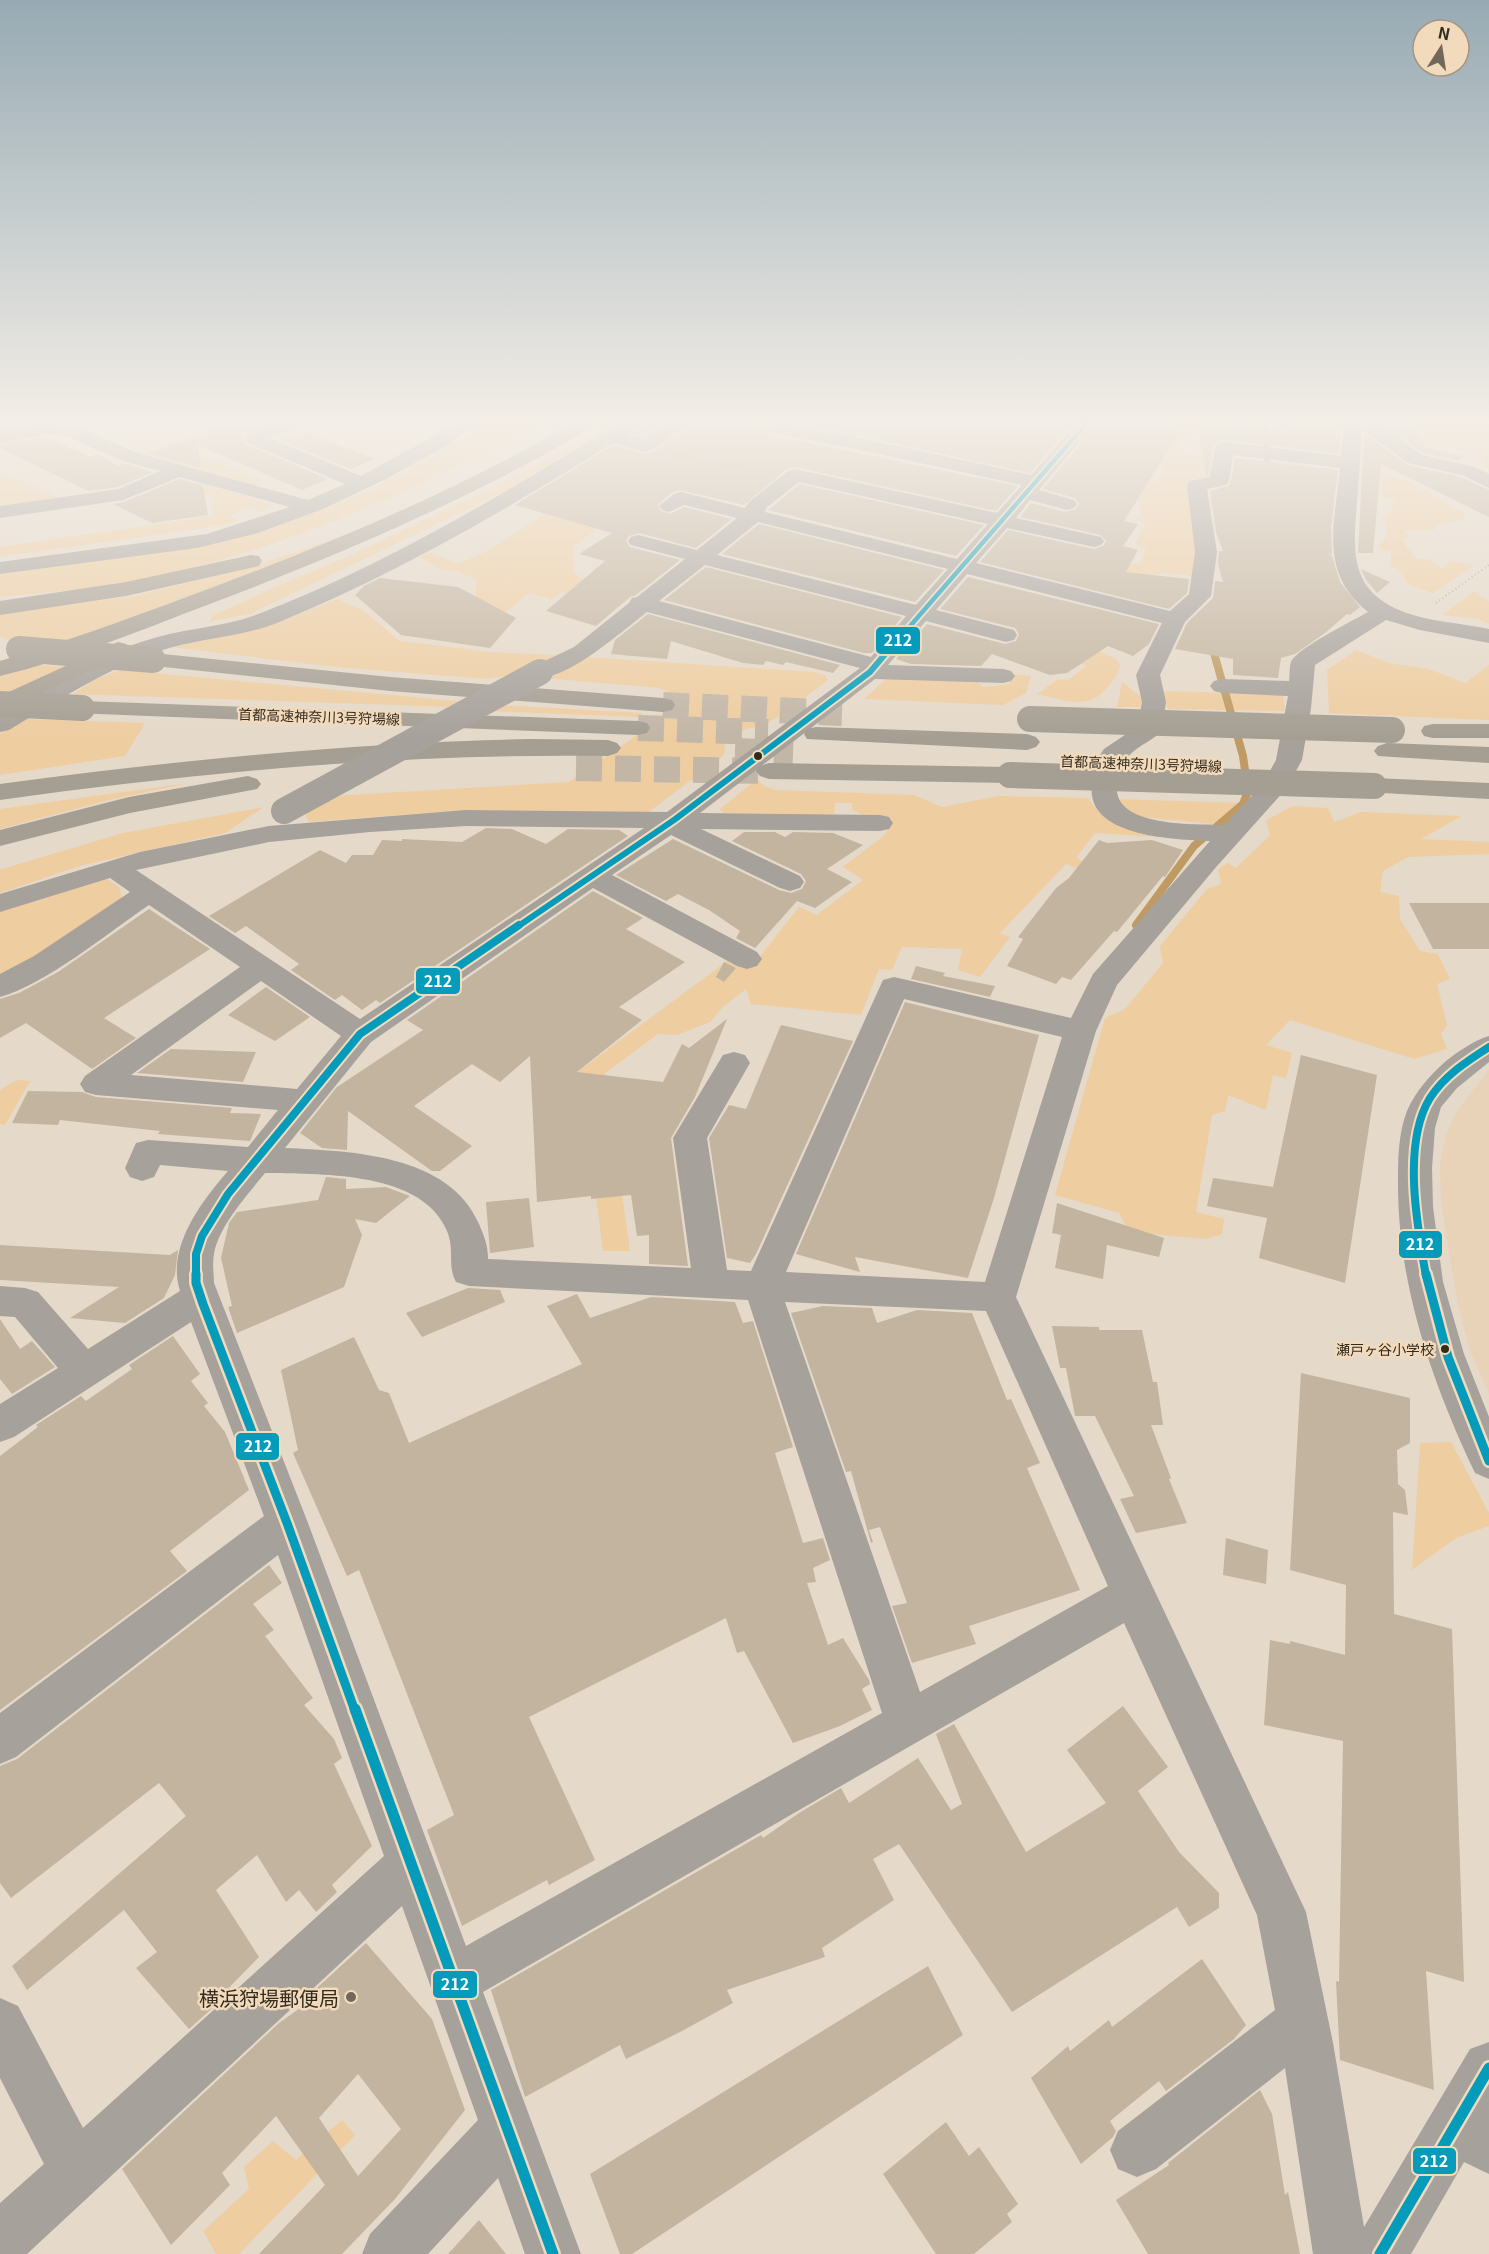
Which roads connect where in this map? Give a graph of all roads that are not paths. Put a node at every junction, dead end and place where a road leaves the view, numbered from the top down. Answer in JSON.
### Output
{"nodes":[{"id":1,"x":248,"y":529,"type":"edge"},
{"id":2,"x":341,"y":529,"type":"edge"},
{"id":3,"x":378,"y":529,"type":"edge"},
{"id":4,"x":452,"y":529,"type":"edge"},
{"id":5,"x":734,"y":529,"type":"edge"},
{"id":6,"x":812,"y":529,"type":"edge"},
{"id":7,"x":995,"y":529,"type":"edge"},
{"id":8,"x":1040,"y":529,"type":"edge"},
{"id":9,"x":1203,"y":529,"type":"edge"},
{"id":10,"x":1343,"y":529,"type":"edge"},
{"id":11,"x":638,"y":541,"type":"dead end"},
{"id":12,"x":1094,"y":541,"type":"dead end"},
{"id":13,"x":349,"y":543,"type":"junction"},
{"id":14,"x":698,"y":557,"type":"junction"},
{"id":15,"x":962,"y":565,"type":"junction"},
{"id":16,"x":0,"y":568,"type":"edge"},
{"id":17,"x":640,"y":603,"type":"junction"},
{"id":18,"x":0,"y":608,"type":"edge"},
{"id":19,"x":919,"y":613,"type":"junction"},
{"id":20,"x":1383,"y":613,"type":"junction"},
{"id":21,"x":1175,"y":619,"type":"junction"},
{"id":22,"x":1006,"y":635,"type":"dead end"},
{"id":23,"x":1489,"y":636,"type":"edge"},
{"id":24,"x":10,"y":649,"type":"edge"},
{"id":25,"x":873,"y":668,"type":"junction"},
{"id":26,"x":0,"y":669,"type":"edge"},
{"id":27,"x":1003,"y":676,"type":"dead end"},
{"id":28,"x":1222,"y":686,"type":"dead end"},
{"id":29,"x":1301,"y":689,"type":"junction"},
{"id":30,"x":0,"y":705,"type":"edge"},
{"id":31,"x":663,"y":705,"type":"tunnel mouth"},
{"id":32,"x":842,"y":713,"type":"tunnel mouth"},
{"id":33,"x":0,"y":724,"type":"edge"},
{"id":34,"x":638,"y":728,"type":"tunnel mouth"},
{"id":35,"x":1489,"y":731,"type":"edge"},
{"id":36,"x":816,"y":734,"type":"tunnel mouth"},
{"id":37,"x":608,"y":748,"type":"tunnel mouth"},
{"id":38,"x":1022,"y":749,"type":"junction"},
{"id":39,"x":793,"y":753,"type":"tunnel mouth"},
{"id":40,"x":1489,"y":755,"type":"edge"},
{"id":41,"x":1383,"y":759,"type":"junction"},
{"id":42,"x":576,"y":768,"type":"tunnel mouth"},
{"id":43,"x":769,"y":771,"type":"tunnel mouth"},
{"id":44,"x":1489,"y":775,"type":"edge"},
{"id":45,"x":1489,"y":791,"type":"edge"},
{"id":46,"x":0,"y":792,"type":"edge"},
{"id":47,"x":672,"y":822,"type":"junction"},
{"id":48,"x":880,"y":823,"type":"dead end"},
{"id":49,"x":269,"y":834,"type":"junction"},
{"id":50,"x":1233,"y":834,"type":"junction"},
{"id":51,"x":0,"y":838,"type":"edge"},
{"id":52,"x":114,"y":868,"type":"junction"},
{"id":53,"x":592,"y":876,"type":"junction"},
{"id":54,"x":790,"y":882,"type":"dead end"},
{"id":55,"x":149,"y":892,"type":"junction"},
{"id":56,"x":0,"y":903,"type":"edge"},
{"id":57,"x":747,"y":959,"type":"dead end"},
{"id":58,"x":261,"y":967,"type":"junction"},
{"id":59,"x":0,"y":987,"type":"edge"},
{"id":60,"x":1080,"y":1031,"type":"junction"},
{"id":61,"x":360,"y":1034,"type":"junction"},
{"id":62,"x":1489,"y":1047,"type":"edge"},
{"id":63,"x":734,"y":1063,"type":"dead end"},
{"id":64,"x":305,"y":1101,"type":"junction"},
{"id":65,"x":257,"y":1160,"type":"junction"},
{"id":66,"x":142,"y":1168,"type":"dead end"},
{"id":67,"x":711,"y":1283,"type":"junction"},
{"id":68,"x":762,"y":1286,"type":"junction"},
{"id":69,"x":200,"y":1297,"type":"junction"},
{"id":70,"x":998,"y":1297,"type":"junction"},
{"id":71,"x":0,"y":1301,"type":"edge"},
{"id":72,"x":84,"y":1371,"type":"junction"},
{"id":73,"x":0,"y":1425,"type":"edge"},
{"id":74,"x":1489,"y":1461,"type":"edge"},
{"id":75,"x":287,"y":1523,"type":"junction"},
{"id":76,"x":1133,"y":1595,"type":"junction"},
{"id":77,"x":908,"y":1723,"type":"junction"},
{"id":78,"x":0,"y":1741,"type":"edge"},
{"id":79,"x":410,"y":1864,"type":"junction"},
{"id":80,"x":453,"y":1981,"type":"junction"},
{"id":81,"x":1303,"y":2021,"type":"junction"},
{"id":82,"x":0,"y":2024,"type":"edge"},
{"id":83,"x":1489,"y":2068,"type":"edge"},
{"id":84,"x":507,"y":2128,"type":"junction"},
{"id":85,"x":1473,"y":2135,"type":"edge"},
{"id":86,"x":1137,"y":2150,"type":"dead end"},
{"id":87,"x":77,"y":2171,"type":"junction"},
{"id":88,"x":0,"y":2241,"type":"edge"},
{"id":89,"x":390,"y":2254,"type":"edge"},
{"id":90,"x":553,"y":2254,"type":"edge"},
{"id":91,"x":1341,"y":2254,"type":"edge"},
{"id":92,"x":1380,"y":2254,"type":"edge"}],
"edges":[{"from":1,"to":16,"type":"street"},
{"from":2,"to":18,"type":"highway"},
{"from":3,"to":13,"type":"highway"},
{"from":4,"to":33,"type":"street"},
{"from":5,"to":14,"type":"street"},
{"from":6,"to":15,"type":"street"},
{"from":7,"to":15,"type":"street"},
{"from":8,"to":12,"type":"street"},
{"from":9,"to":21,"type":"street"},
{"from":10,"to":20,"type":"street"},
{"from":11,"to":14,"type":"street"},
{"from":13,"to":26,"type":"highway"},
{"from":13,"to":30,"type":"highway"},
{"from":14,"to":17,"type":"street"},
{"from":14,"to":19,"type":"street"},
{"from":15,"to":19,"type":"street"},
{"from":15,"to":21,"type":"street"},
{"from":17,"to":25,"type":"street"},
{"from":17,"to":49,"type":"street","bridge":true},
{"from":19,"to":22,"type":"street"},
{"from":19,"to":25,"type":"street"},
{"from":20,"to":23,"type":"street"},
{"from":20,"to":29,"type":"street"},
{"from":21,"to":50,"type":"street"},
{"from":24,"to":31,"type":"highway","bridge":true},
{"from":25,"to":27,"type":"street"},
{"from":25,"to":47,"type":"street"},
{"from":28,"to":29,"type":"street"},
{"from":29,"to":50,"type":"street"},
{"from":30,"to":34,"type":"highway","name":"首都高速神奈川3号狩場線","bridge":true},
{"from":32,"to":38,"type":"highway"},
{"from":35,"to":41,"type":"highway"},
{"from":36,"to":38,"type":"highway","name":"首都高速神奈川3号狩場線"},
{"from":37,"to":46,"type":"highway","name":"首都高速神奈川3号狩場線"},
{"from":38,"to":39,"type":"highway","name":"首都高速神奈川3号狩場線"},
{"from":38,"to":41,"type":"highway","bridge":true},
{"from":38,"to":41,"type":"highway","name":"首都高速神奈川3号狩場線"},
{"from":38,"to":43,"type":"highway"},
{"from":40,"to":41,"type":"highway","name":"首都高速神奈川3号狩場線"},
{"from":41,"to":44,"type":"highway","name":"首都高速神奈川3号狩場線"},
{"from":41,"to":45,"type":"highway"},
{"from":42,"to":51,"type":"highway"},
{"from":47,"to":48,"type":"street"},
{"from":47,"to":49,"type":"street"},
{"from":47,"to":53,"type":"street"},
{"from":47,"to":54,"type":"street"},
{"from":49,"to":52,"type":"street"},
{"from":50,"to":60,"type":"street"},
{"from":52,"to":55,"type":"street"},
{"from":52,"to":56,"type":"street"},
{"from":53,"to":57,"type":"street"},
{"from":53,"to":61,"type":"street"},
{"from":55,"to":58,"type":"street"},
{"from":55,"to":59,"type":"street"},
{"from":58,"to":61,"type":"street"},
{"from":58,"to":64,"type":"street"},
{"from":60,"to":68,"type":"street"},
{"from":60,"to":70,"type":"street"},
{"from":61,"to":64,"type":"street"},
{"from":62,"to":74,"type":"street"},
{"from":63,"to":67,"type":"street"},
{"from":64,"to":65,"type":"street"},
{"from":65,"to":66,"type":"street"},
{"from":65,"to":67,"type":"street"},
{"from":65,"to":69,"type":"street"},
{"from":67,"to":68,"type":"street"},
{"from":68,"to":70,"type":"street"},
{"from":68,"to":77,"type":"street"},
{"from":69,"to":72,"type":"street"},
{"from":69,"to":75,"type":"street"},
{"from":70,"to":76,"type":"street"},
{"from":71,"to":72,"type":"street"},
{"from":72,"to":73,"type":"street"},
{"from":75,"to":78,"type":"street"},
{"from":75,"to":79,"type":"street"},
{"from":76,"to":77,"type":"street"},
{"from":76,"to":81,"type":"street"},
{"from":77,"to":80,"type":"street"},
{"from":79,"to":80,"type":"street"},
{"from":79,"to":87,"type":"street"},
{"from":80,"to":84,"type":"street"},
{"from":81,"to":86,"type":"street"},
{"from":81,"to":91,"type":"street"},
{"from":82,"to":87,"type":"street"},
{"from":83,"to":85,"type":"street"},
{"from":84,"to":89,"type":"street"},
{"from":84,"to":90,"type":"street"},
{"from":85,"to":92,"type":"street"},
{"from":87,"to":88,"type":"street"}]}
